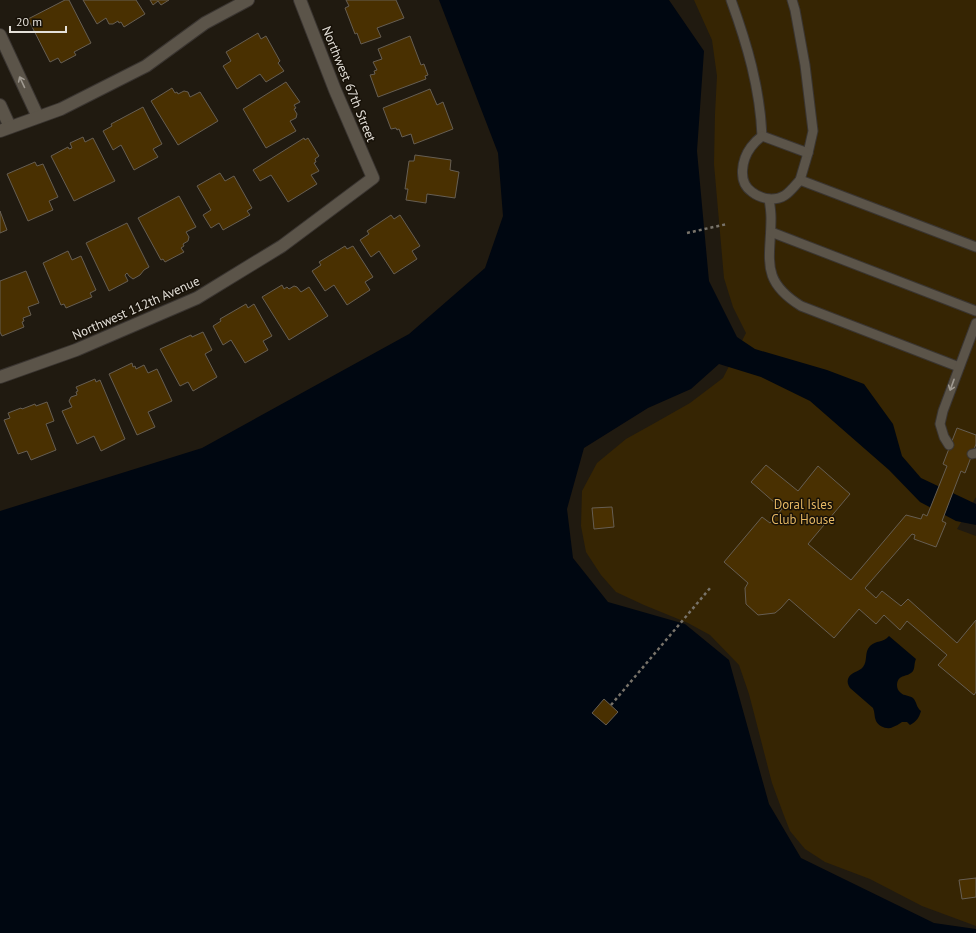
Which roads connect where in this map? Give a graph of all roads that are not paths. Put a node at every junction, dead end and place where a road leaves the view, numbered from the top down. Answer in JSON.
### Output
{"nodes":[{"id":1,"x":248,"y":0,"type":"edge"},
{"id":2,"x":300,"y":0,"type":"edge"},
{"id":3,"x":731,"y":0,"type":"edge"},
{"id":4,"x":792,"y":0,"type":"edge"},
{"id":5,"x":0,"y":35,"type":"edge"},
{"id":6,"x":0,"y":105,"type":"edge"},
{"id":7,"x":38,"y":117,"type":"junction"},
{"id":8,"x":5,"y":129,"type":"edge"},
{"id":9,"x":762,"y":136,"type":"junction"},
{"id":10,"x":808,"y":153,"type":"junction"},
{"id":11,"x":373,"y":178,"type":"joint"},
{"id":12,"x":800,"y":180,"type":"junction"},
{"id":13,"x":769,"y":199,"type":"junction"},
{"id":14,"x":771,"y":232,"type":"junction"},
{"id":15,"x":976,"y":247,"type":"edge"},
{"id":16,"x":976,"y":311,"type":"edge"},
{"id":17,"x":976,"y":322,"type":"edge"},
{"id":18,"x":959,"y":367,"type":"junction"},
{"id":19,"x":0,"y":377,"type":"edge"},
{"id":20,"x":949,"y":445,"type":"dead end"}],
"edges":[{"from":1,"to":7,"type":"street"},
{"from":2,"to":11,"type":"street","name":"Northwest 67th Street"},
{"from":3,"to":9,"type":"lane"},
{"from":4,"to":10,"type":"lane"},
{"from":7,"to":5,"type":"street","one_way":true},
{"from":6,"to":8,"type":"street"},
{"from":7,"to":8,"type":"street"},
{"from":9,"to":10,"type":"lane"},
{"from":9,"to":13,"type":"lane"},
{"from":10,"to":12,"type":"lane"},
{"from":11,"to":19,"type":"street","name":"Northwest 112th Avenue"},
{"from":12,"to":13,"type":"lane"},
{"from":12,"to":15,"type":"lane"},
{"from":13,"to":14,"type":"lane"},
{"from":14,"to":16,"type":"lane"},
{"from":14,"to":18,"type":"lane"},
{"from":17,"to":18,"type":"lane"},
{"from":18,"to":20,"type":"lane","one_way":true}]}
